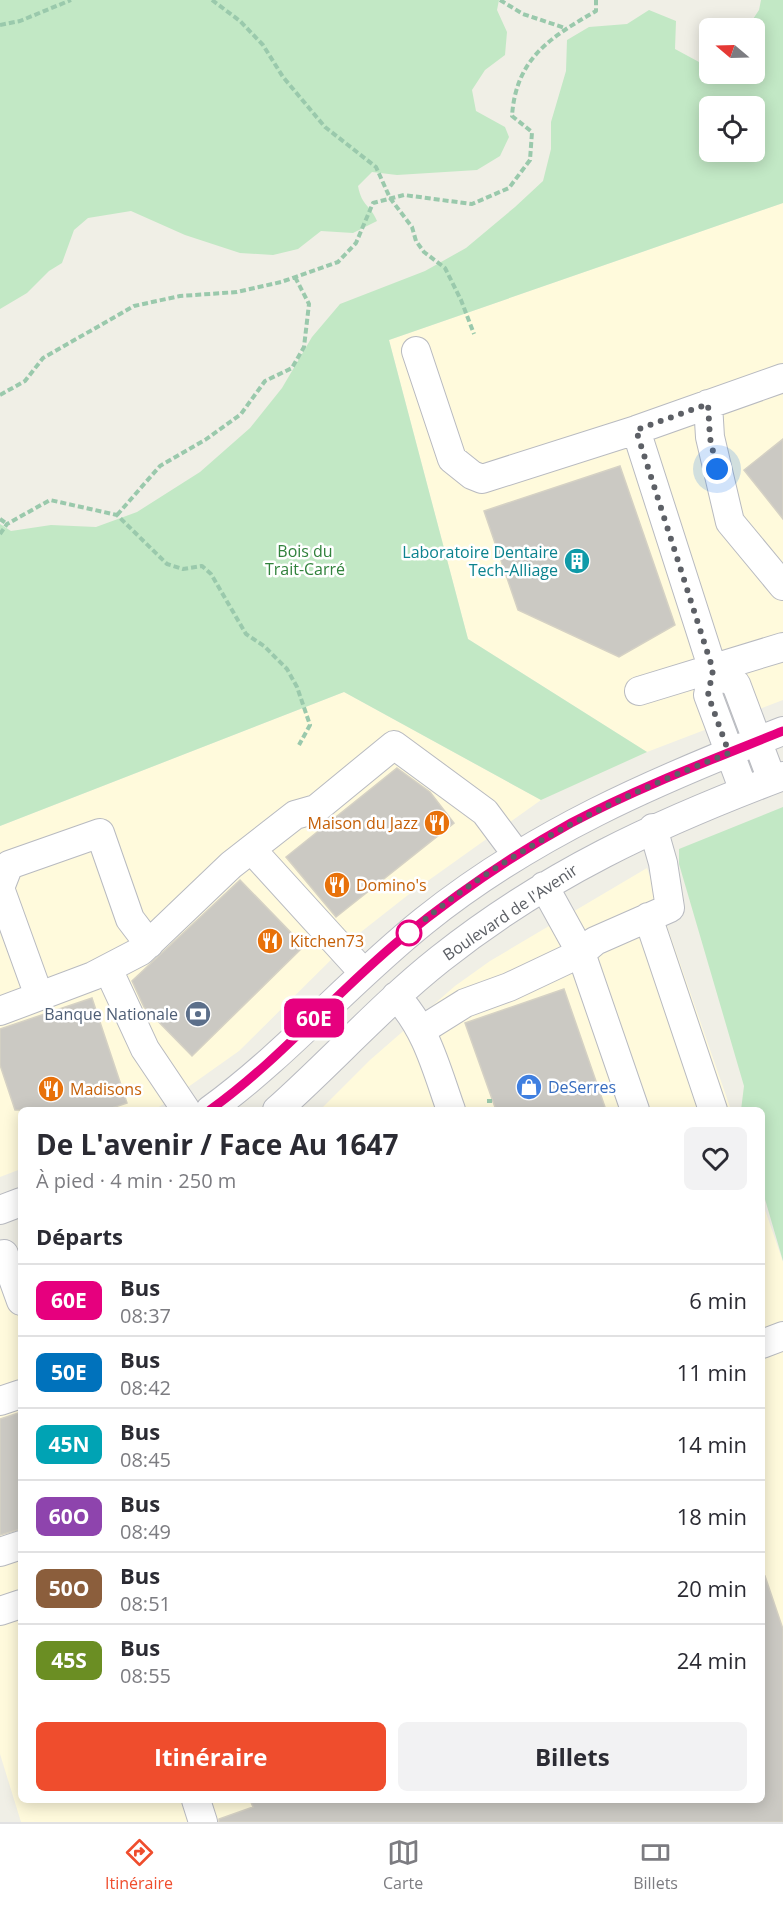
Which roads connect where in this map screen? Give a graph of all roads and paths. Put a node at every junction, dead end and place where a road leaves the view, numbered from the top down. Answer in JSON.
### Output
{"nodes":[{"id":1,"x":71,"y":0,"type":"edge"},
{"id":2,"x":212,"y":0,"type":"edge"},
{"id":3,"x":500,"y":0,"type":"edge"},
{"id":4,"x":596,"y":0,"type":"edge"},
{"id":5,"x":0,"y":25,"type":"edge"},
{"id":6,"x":566,"y":28,"type":"junction"},
{"id":7,"x":390,"y":198,"type":"junction"},
{"id":8,"x":295,"y":277,"type":"junction"},
{"id":9,"x":474,"y":334,"type":"dead end"},
{"id":10,"x":416,"y":351,"type":"dead end"},
{"id":11,"x":783,"y":378,"type":"edge"},
{"id":12,"x":0,"y":394,"type":"edge"},
{"id":13,"x":708,"y":404,"type":"junction"},
{"id":14,"x":636,"y":430,"type":"junction"},
{"id":15,"x":117,"y":515,"type":"junction"},
{"id":16,"x":0,"y":519,"type":"edge"},
{"id":17,"x":7,"y":524,"type":"junction"},
{"id":18,"x":0,"y":534,"type":"edge"},
{"id":19,"x":783,"y":586,"type":"edge"},
{"id":20,"x":783,"y":647,"type":"edge"},
{"id":21,"x":713,"y":670,"type":"junction"},
{"id":22,"x":639,"y":691,"type":"dead end"},
{"id":23,"x":783,"y":731,"type":"edge"},
{"id":24,"x":757,"y":742,"type":"junction"},
{"id":25,"x":300,"y":746,"type":"dead end"},
{"id":26,"x":729,"y":753,"type":"junction"},
{"id":27,"x":778,"y":778,"type":"edge"},
{"id":28,"x":744,"y":791,"type":"junction"},
{"id":29,"x":653,"y":828,"type":"junction"},
{"id":30,"x":252,"y":850,"type":"junction"},
{"id":31,"x":517,"y":855,"type":"junction"},
{"id":32,"x":2,"y":878,"type":"edge"},
{"id":33,"x":544,"y":886,"type":"junction"},
{"id":34,"x":648,"y":917,"type":"junction"},
{"id":35,"x":149,"y":944,"type":"junction"},
{"id":36,"x":581,"y":953,"type":"junction"},
{"id":37,"x":108,"y":969,"type":"junction"},
{"id":38,"x":363,"y":972,"type":"junction"},
{"id":39,"x":39,"y":996,"type":"junction"},
{"id":40,"x":396,"y":996,"type":"junction"},
{"id":41,"x":0,"y":1011,"type":"edge"},
{"id":42,"x":422,"y":1030,"type":"junction"},
{"id":43,"x":227,"y":1105,"type":"edge"},
{"id":44,"x":184,"y":1107,"type":"edge"},
{"id":45,"x":280,"y":1107,"type":"edge"},
{"id":46,"x":450,"y":1107,"type":"edge"},
{"id":47,"x":634,"y":1107,"type":"edge"},
{"id":48,"x":712,"y":1107,"type":"edge"},
{"id":49,"x":18,"y":1203,"type":"edge"},
{"id":50,"x":0,"y":1210,"type":"edge"},
{"id":51,"x":8,"y":1252,"type":"edge"},
{"id":52,"x":18,"y":1289,"type":"edge"},
{"id":53,"x":783,"y":1336,"type":"edge"},
{"id":54,"x":765,"y":1343,"type":"edge"},
{"id":55,"x":18,"y":1395,"type":"edge"},
{"id":56,"x":0,"y":1401,"type":"edge"},
{"id":57,"x":18,"y":1546,"type":"edge"},
{"id":58,"x":0,"y":1552,"type":"edge"},
{"id":59,"x":197,"y":1803,"type":"edge"},
{"id":60,"x":203,"y":1822,"type":"edge"}],
"edges":[{"from":1,"to":5,"type":"path"},
{"from":2,"to":7,"type":"path"},
{"from":3,"to":6,"type":"path"},
{"from":4,"to":6,"type":"path"},
{"from":6,"to":7,"type":"path"},
{"from":7,"to":8,"type":"path"},
{"from":7,"to":9,"type":"path"},
{"from":8,"to":12,"type":"path"},
{"from":8,"to":15,"type":"path"},
{"from":10,"to":14,"type":"street"},
{"from":11,"to":13,"type":"street"},
{"from":13,"to":14,"type":"street"},
{"from":13,"to":19,"type":"street"},
{"from":14,"to":21,"type":"street"},
{"from":15,"to":17,"type":"path"},
{"from":15,"to":25,"type":"path"},
{"from":16,"to":17,"type":"path"},
{"from":17,"to":18,"type":"path"},
{"from":20,"to":21,"type":"street"},
{"from":21,"to":22,"type":"street"},
{"from":21,"to":24,"type":"street"},
{"from":21,"to":26,"type":"street"},
{"from":23,"to":24,"type":"street"},
{"from":24,"to":26,"type":"street"},
{"from":24,"to":27,"type":"street"},
{"from":26,"to":28,"type":"street"},
{"from":26,"to":31,"type":"street"},
{"from":27,"to":28,"type":"street","name":"Boulevard de l'Avenir"},
{"from":28,"to":29,"type":"street","name":"Boulevard de l'Avenir"},
{"from":29,"to":33,"type":"street","name":"Boulevard de l'Avenir"},
{"from":29,"to":34,"type":"street"},
{"from":30,"to":31,"type":"street"},
{"from":30,"to":35,"type":"street"},
{"from":30,"to":38,"type":"street"},
{"from":31,"to":38,"type":"street"},
{"from":32,"to":35,"type":"street"},
{"from":32,"to":39,"type":"street"},
{"from":33,"to":36,"type":"street"},
{"from":33,"to":40,"type":"street","name":"Boulevard de l'Avenir"},
{"from":34,"to":36,"type":"street"},
{"from":34,"to":48,"type":"street"},
{"from":35,"to":37,"type":"street"},
{"from":36,"to":42,"type":"street"},
{"from":36,"to":47,"type":"street"},
{"from":37,"to":39,"type":"street"},
{"from":37,"to":44,"type":"street"},
{"from":38,"to":43,"type":"street"},
{"from":39,"to":41,"type":"street"},
{"from":40,"to":42,"type":"street"},
{"from":40,"to":45,"type":"street","name":"Boulevard de l'Avenir"},
{"from":42,"to":46,"type":"street"},
{"from":49,"to":50,"type":"street"},
{"from":51,"to":52,"type":"street"},
{"from":53,"to":54,"type":"street"},
{"from":55,"to":56,"type":"street"},
{"from":57,"to":58,"type":"street"},
{"from":59,"to":60,"type":"street"}]}
